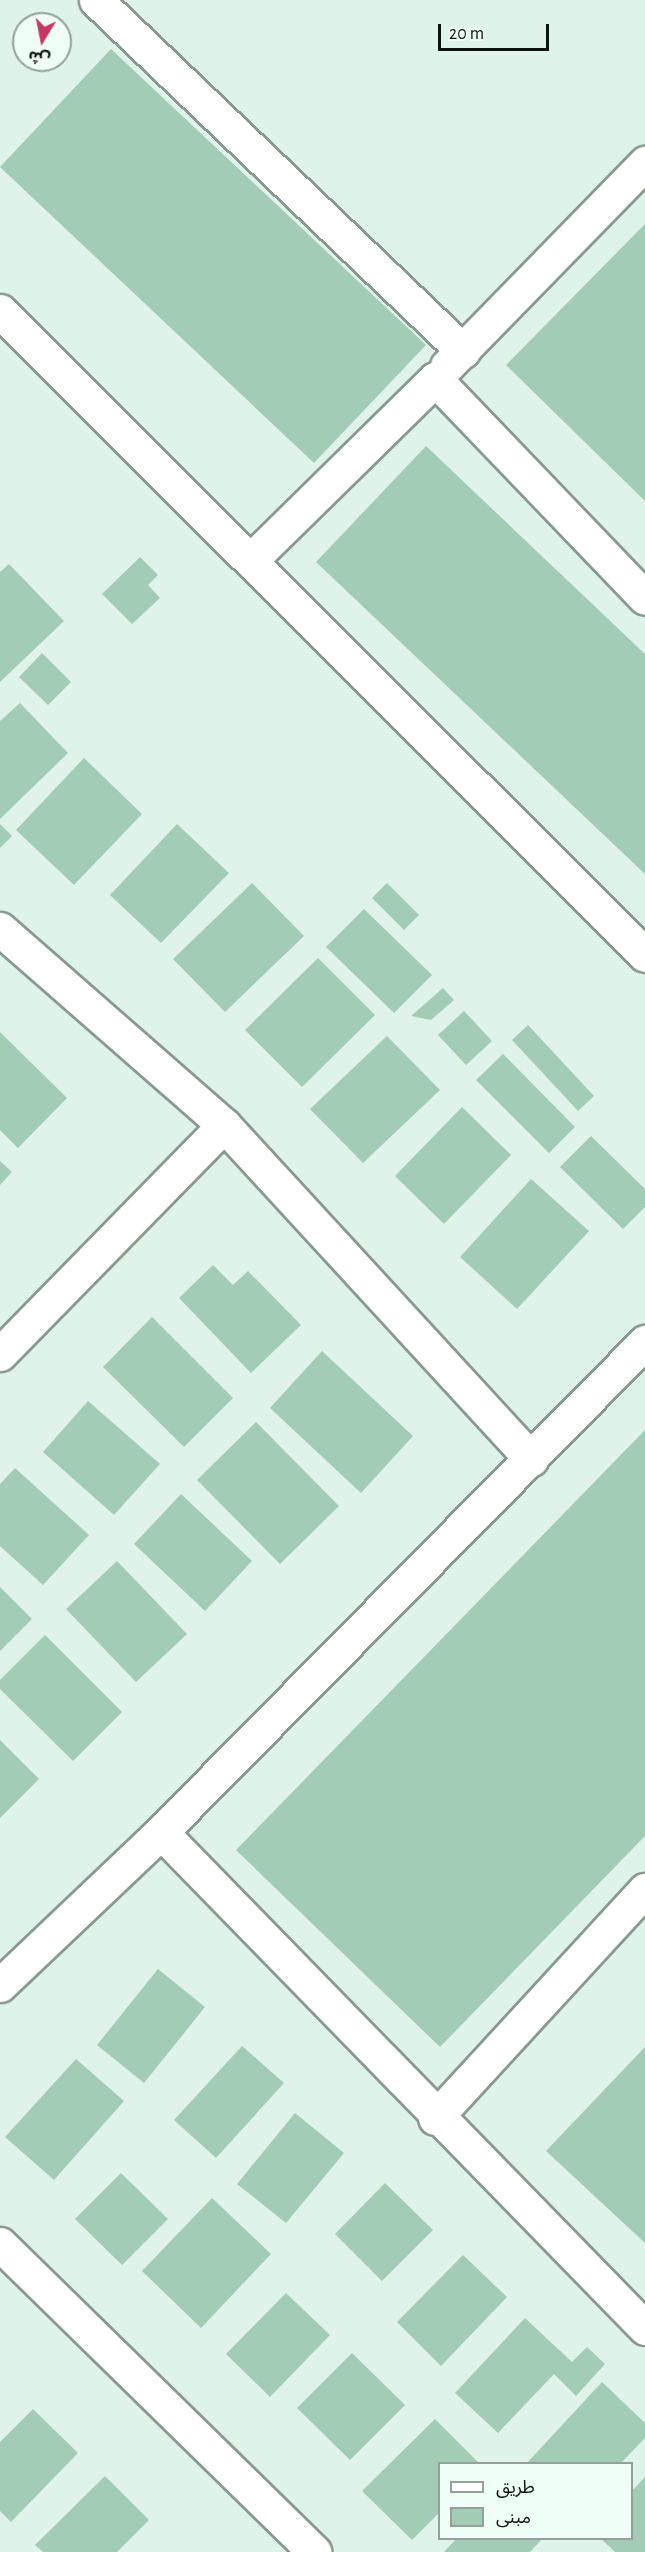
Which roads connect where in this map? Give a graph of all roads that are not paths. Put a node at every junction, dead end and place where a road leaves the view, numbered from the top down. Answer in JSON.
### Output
{"nodes":[{"id":1,"x":96,"y":0,"type":"edge"},
{"id":2,"x":645,"y":163,"type":"edge"},
{"id":3,"x":0,"y":311,"type":"edge"},
{"id":4,"x":463,"y":351,"type":"junction"},
{"id":5,"x":435,"y":380,"type":"junction"},
{"id":6,"x":252,"y":559,"type":"junction"},
{"id":7,"x":645,"y":598,"type":"edge"},
{"id":8,"x":0,"y":929,"type":"edge"},
{"id":9,"x":645,"y":955,"type":"edge"},
{"id":10,"x":224,"y":1125,"type":"junction"},
{"id":11,"x":645,"y":1342,"type":"edge"},
{"id":12,"x":0,"y":1354,"type":"edge"},
{"id":13,"x":531,"y":1459,"type":"junction"},
{"id":14,"x":160,"y":1832,"type":"junction"},
{"id":15,"x":645,"y":1890,"type":"edge"},
{"id":16,"x":0,"y":1985,"type":"edge"},
{"id":17,"x":435,"y":2118,"type":"junction"},
{"id":18,"x":0,"y":2244,"type":"edge"},
{"id":19,"x":645,"y":2328,"type":"edge"},
{"id":20,"x":314,"y":2552,"type":"edge"}],
"edges":[{"from":1,"to":4,"type":"street"},
{"from":2,"to":4,"type":"street"},
{"from":3,"to":6,"type":"street"},
{"from":4,"to":5,"type":"street"},
{"from":5,"to":6,"type":"street"},
{"from":5,"to":7,"type":"street"},
{"from":6,"to":9,"type":"street"},
{"from":8,"to":10,"type":"street"},
{"from":10,"to":12,"type":"street"},
{"from":10,"to":13,"type":"street"},
{"from":11,"to":13,"type":"street"},
{"from":13,"to":14,"type":"street"},
{"from":14,"to":16,"type":"street"},
{"from":14,"to":17,"type":"street"},
{"from":15,"to":17,"type":"street"},
{"from":17,"to":19,"type":"street"},
{"from":18,"to":20,"type":"street"}]}
